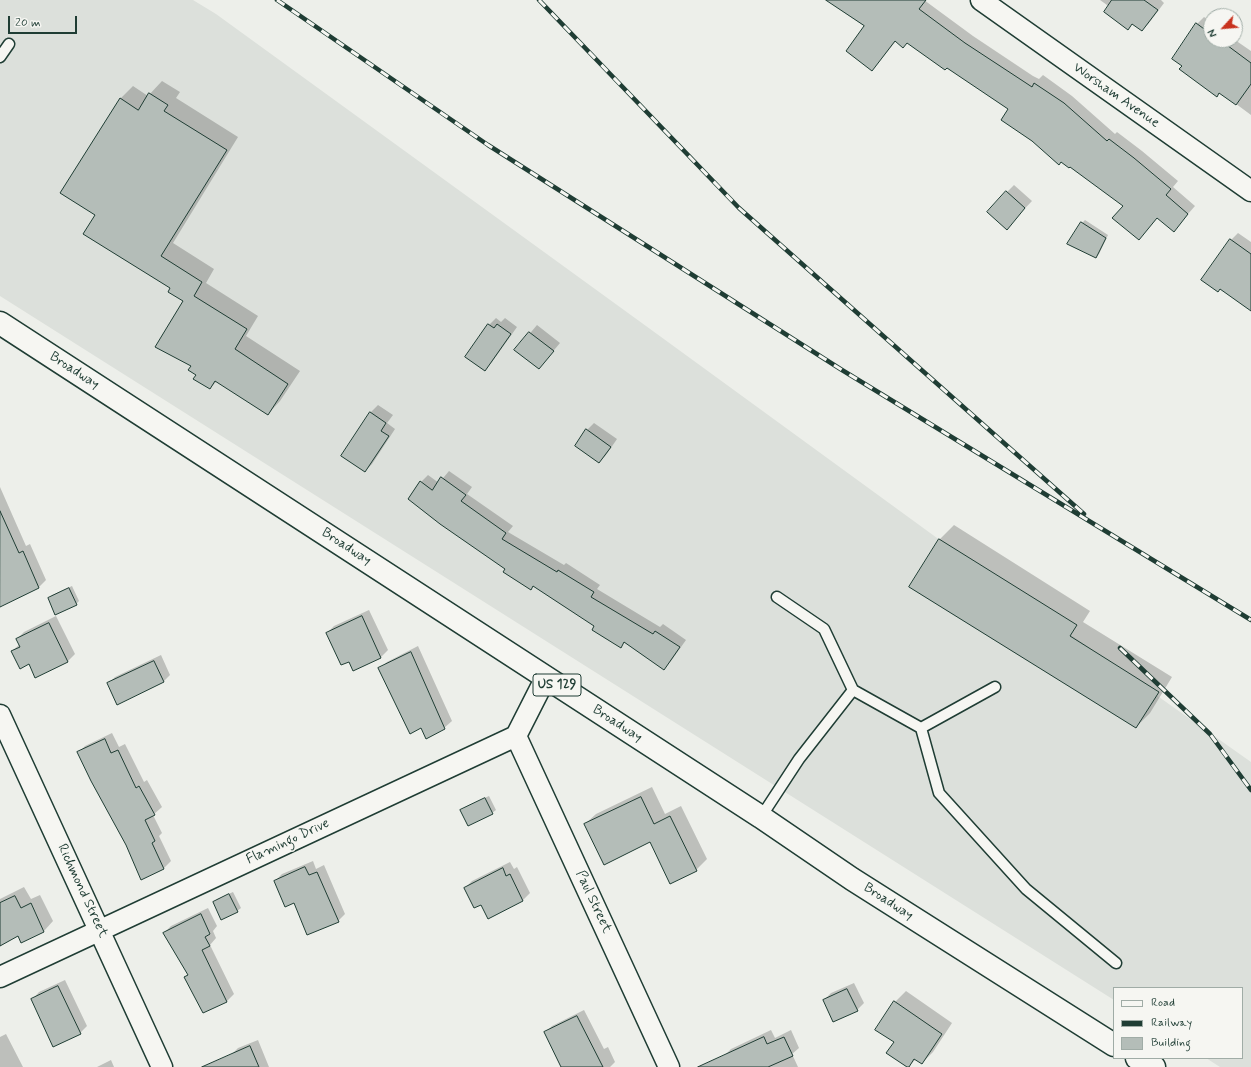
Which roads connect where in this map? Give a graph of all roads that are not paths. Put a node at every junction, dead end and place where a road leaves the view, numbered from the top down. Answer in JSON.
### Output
{"nodes":[{"id":1,"x":981,"y":0,"type":"edge"},
{"id":2,"x":9,"y":44,"type":"dead end"},
{"id":3,"x":0,"y":57,"type":"edge"},
{"id":4,"x":1251,"y":191,"type":"edge"},
{"id":5,"x":0,"y":323,"type":"edge"},
{"id":6,"x":777,"y":597,"type":"dead end"},
{"id":7,"x":546,"y":677,"type":"junction"},
{"id":8,"x":995,"y":687,"type":"dead end"},
{"id":9,"x":852,"y":690,"type":"junction"},
{"id":10,"x":0,"y":715,"type":"edge"},
{"id":11,"x":921,"y":728,"type":"junction"},
{"id":12,"x":516,"y":736,"type":"junction"},
{"id":13,"x":761,"y":817,"type":"junction"},
{"id":14,"x":100,"y":930,"type":"junction"},
{"id":15,"x":1116,"y":963,"type":"dead end"},
{"id":16,"x":0,"y":977,"type":"edge"},
{"id":17,"x":1113,"y":1044,"type":"edge"},
{"id":18,"x":1139,"y":1059,"type":"edge"},
{"id":19,"x":162,"y":1067,"type":"edge"},
{"id":20,"x":669,"y":1067,"type":"edge"},
{"id":21,"x":1154,"y":1067,"type":"edge"}],
"edges":[{"from":1,"to":4,"type":"street","name":"Worsham Avenue"},
{"from":2,"to":3,"type":"lane"},
{"from":5,"to":7,"type":"main road","name":"Broadway","number":"US 129"},
{"from":6,"to":9,"type":"lane"},
{"from":7,"to":12,"type":"street"},
{"from":7,"to":13,"type":"main road","name":"Broadway","number":"US 129"},
{"from":8,"to":11,"type":"lane"},
{"from":9,"to":11,"type":"lane"},
{"from":9,"to":13,"type":"lane"},
{"from":10,"to":14,"type":"street","name":"Richmond Street"},
{"from":11,"to":15,"type":"lane"},
{"from":12,"to":14,"type":"street","name":"Flamingo Drive"},
{"from":12,"to":20,"type":"street","name":"Paul Street"},
{"from":13,"to":17,"type":"main road","name":"Broadway","number":"US 129"},
{"from":14,"to":16,"type":"street","name":"Flamingo Drive"},
{"from":14,"to":19,"type":"street","name":"Richmond Street"},
{"from":18,"to":21,"type":"main road"}]}
